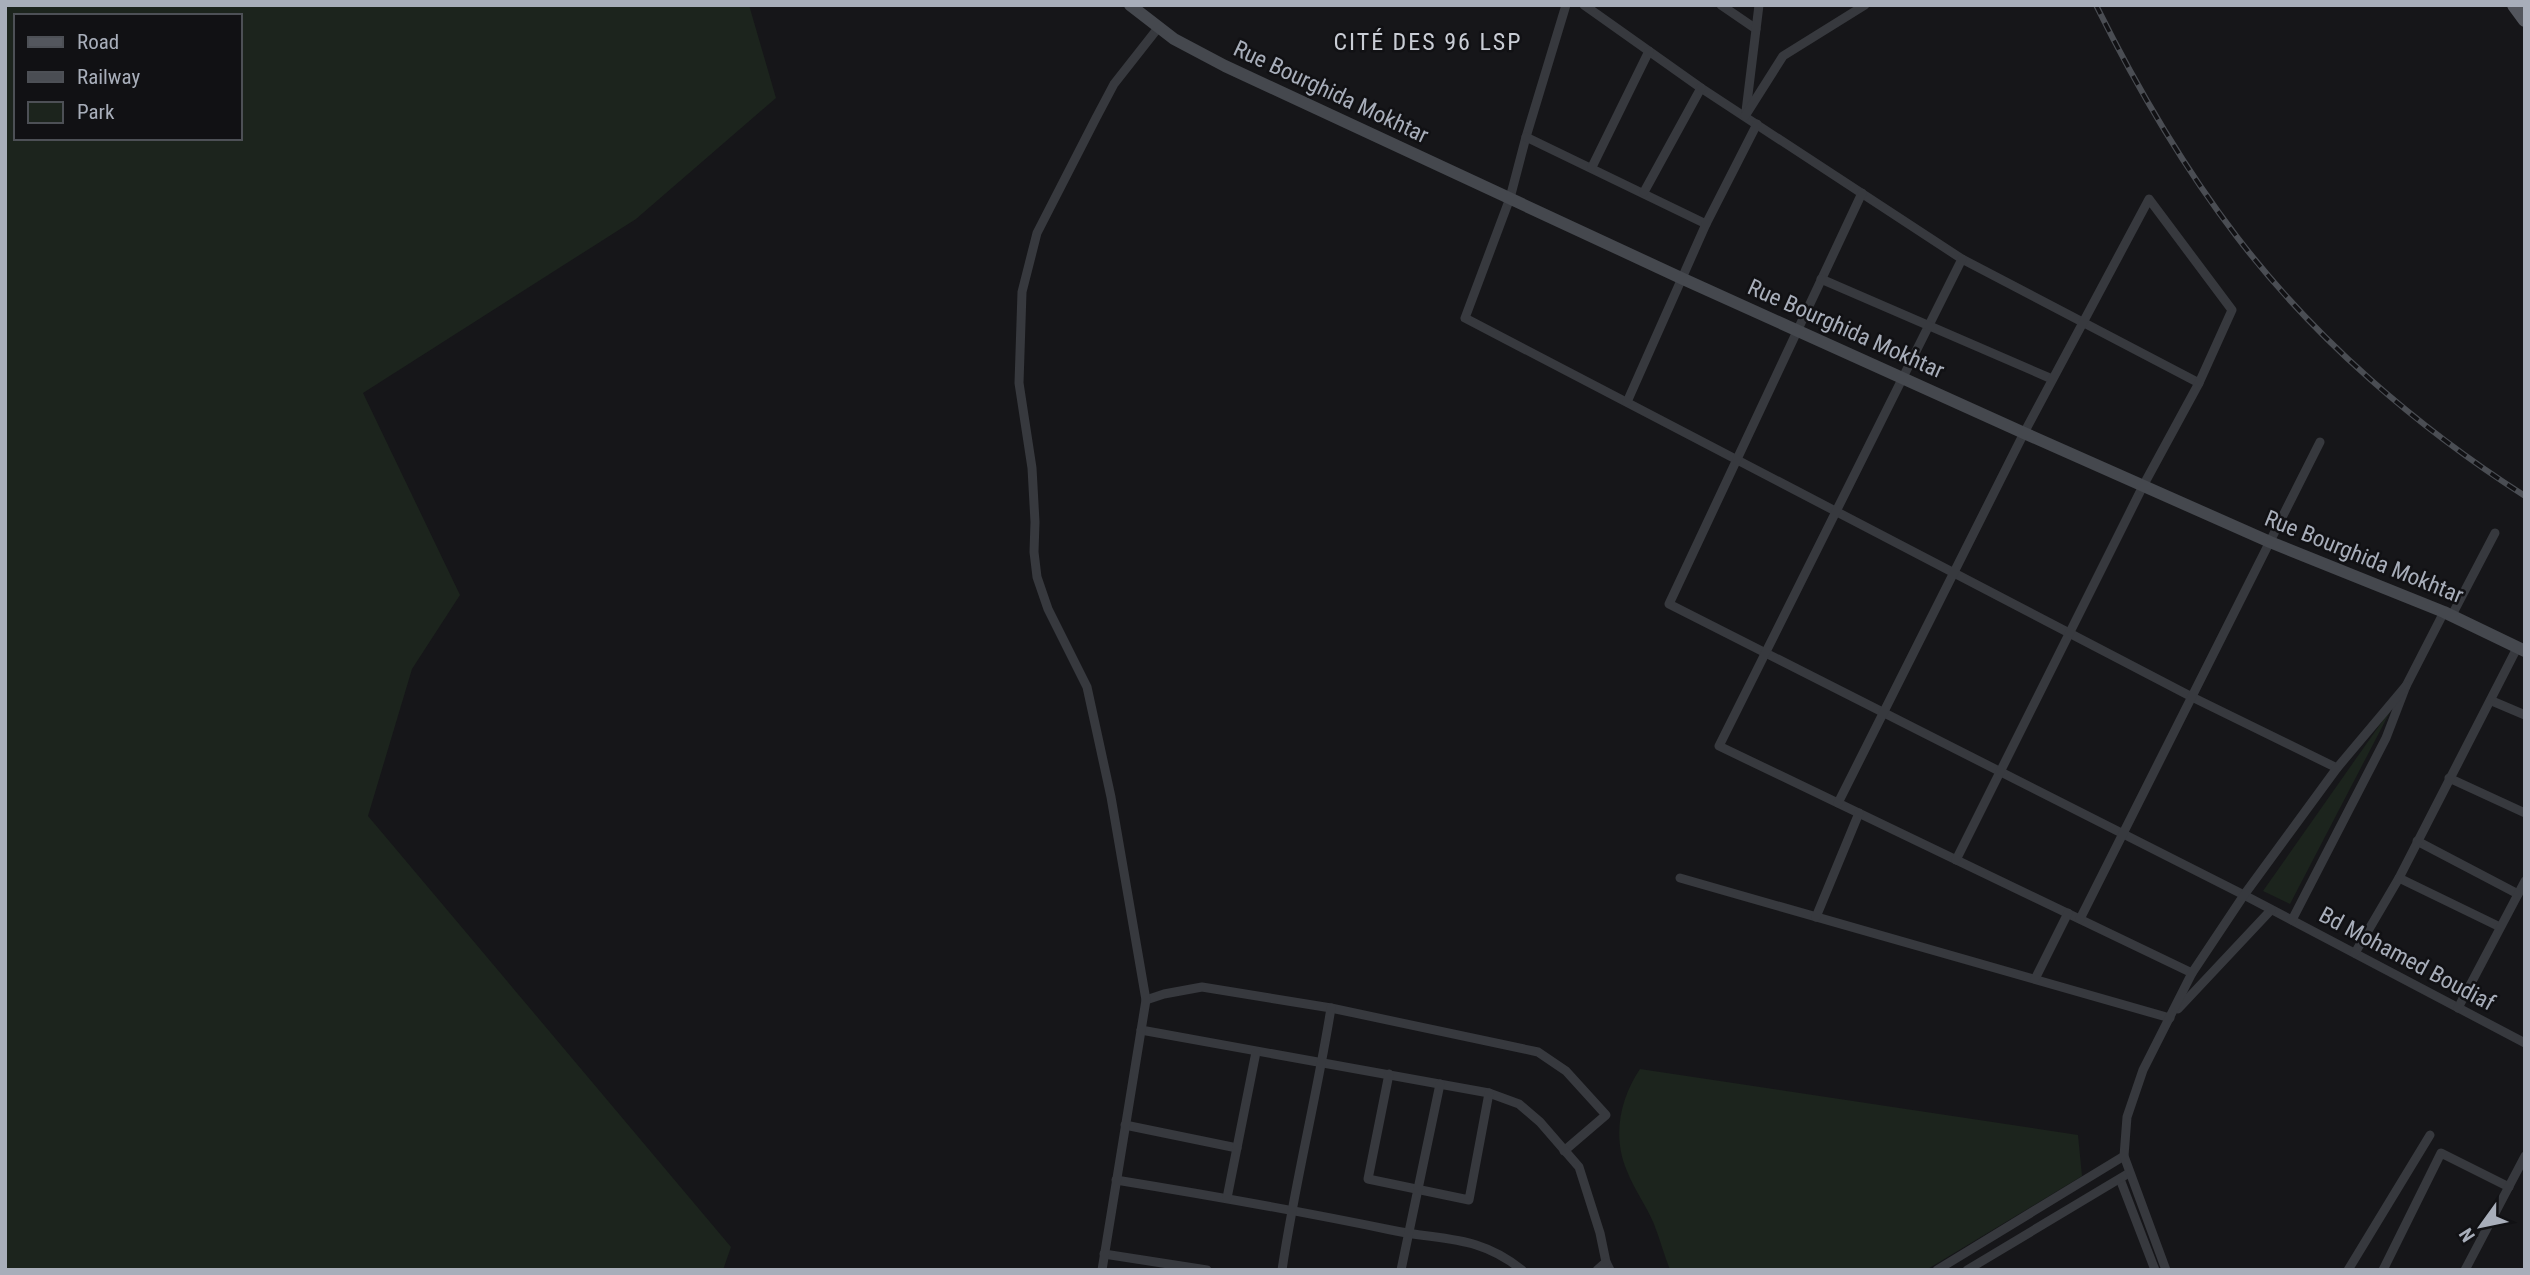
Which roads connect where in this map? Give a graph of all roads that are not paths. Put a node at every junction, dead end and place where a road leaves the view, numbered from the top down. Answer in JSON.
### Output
{"nodes":[{"id":1,"x":1130,"y":5,"type":"edge"},
{"id":2,"x":1566,"y":5,"type":"edge"},
{"id":3,"x":1584,"y":5,"type":"edge"},
{"id":4,"x":1721,"y":5,"type":"edge"},
{"id":5,"x":1759,"y":5,"type":"edge"},
{"id":6,"x":1866,"y":5,"type":"edge"},
{"id":7,"x":2514,"y":5,"type":"edge"},
{"id":8,"x":2525,"y":20,"type":"edge"},
{"id":9,"x":1158,"y":28,"type":"junction"},
{"id":10,"x":1756,"y":29,"type":"junction"},
{"id":11,"x":1649,"y":51,"type":"junction"},
{"id":12,"x":1701,"y":88,"type":"junction"},
{"id":13,"x":1745,"y":116,"type":"junction"},
{"id":14,"x":1757,"y":124,"type":"junction"},
{"id":15,"x":1526,"y":136,"type":"junction"},
{"id":16,"x":1592,"y":167,"type":"junction"},
{"id":17,"x":1644,"y":192,"type":"junction"},
{"id":18,"x":1862,"y":193,"type":"junction"},
{"id":19,"x":1510,"y":198,"type":"junction"},
{"id":20,"x":1706,"y":224,"type":"junction"},
{"id":21,"x":1962,"y":259,"type":"junction"},
{"id":22,"x":1681,"y":278,"type":"junction"},
{"id":23,"x":1821,"y":279,"type":"junction"},
{"id":24,"x":2082,"y":323,"type":"junction"},
{"id":25,"x":1929,"y":326,"type":"junction"},
{"id":26,"x":1797,"y":329,"type":"junction"},
{"id":27,"x":1902,"y":376,"type":"junction"},
{"id":28,"x":2052,"y":379,"type":"junction"},
{"id":29,"x":2199,"y":383,"type":"junction"},
{"id":30,"x":1627,"y":402,"type":"junction"},
{"id":31,"x":2024,"y":433,"type":"junction"},
{"id":32,"x":2320,"y":442,"type":"dead end"},
{"id":33,"x":1737,"y":459,"type":"junction"},
{"id":34,"x":2143,"y":486,"type":"junction"},
{"id":35,"x":1836,"y":511,"type":"junction"},
{"id":36,"x":2496,"y":533,"type":"dead end"},
{"id":37,"x":2270,"y":542,"type":"junction"},
{"id":38,"x":1953,"y":572,"type":"junction"},
{"id":39,"x":2448,"y":614,"type":"junction"},
{"id":40,"x":2069,"y":633,"type":"junction"},
{"id":41,"x":2521,"y":649,"type":"edge"},
{"id":42,"x":1766,"y":653,"type":"junction"},
{"id":43,"x":2406,"y":686,"type":"junction"},
{"id":44,"x":2192,"y":696,"type":"junction"},
{"id":45,"x":2492,"y":701,"type":"junction"},
{"id":46,"x":1883,"y":712,"type":"junction"},
{"id":47,"x":2525,"y":715,"type":"edge"},
{"id":48,"x":2337,"y":768,"type":"junction"},
{"id":49,"x":2000,"y":772,"type":"junction"},
{"id":50,"x":2449,"y":778,"type":"junction"},
{"id":51,"x":1838,"y":803,"type":"junction"},
{"id":52,"x":1859,"y":813,"type":"junction"},
{"id":53,"x":2525,"y":813,"type":"edge"},
{"id":54,"x":2123,"y":834,"type":"junction"},
{"id":55,"x":2417,"y":841,"type":"junction"},
{"id":56,"x":1956,"y":860,"type":"junction"},
{"id":57,"x":1680,"y":878,"type":"dead end"},
{"id":58,"x":2399,"y":878,"type":"junction"},
{"id":59,"x":2525,"y":881,"type":"edge"},
{"id":60,"x":2518,"y":894,"type":"junction"},
{"id":61,"x":2244,"y":895,"type":"junction"},
{"id":62,"x":2271,"y":910,"type":"junction"},
{"id":63,"x":2068,"y":913,"type":"junction"},
{"id":64,"x":1816,"y":916,"type":"junction"},
{"id":65,"x":2080,"y":919,"type":"junction"},
{"id":66,"x":2292,"y":920,"type":"junction"},
{"id":67,"x":2500,"y":927,"type":"junction"},
{"id":68,"x":2355,"y":953,"type":"junction"},
{"id":69,"x":2192,"y":973,"type":"junction"},
{"id":70,"x":2035,"y":979,"type":"junction"},
{"id":71,"x":1146,"y":1000,"type":"junction"},
{"id":72,"x":2458,"y":1007,"type":"junction"},
{"id":73,"x":1331,"y":1008,"type":"junction"},
{"id":74,"x":2170,"y":1018,"type":"junction"},
{"id":75,"x":1140,"y":1030,"type":"junction"},
{"id":76,"x":2525,"y":1043,"type":"edge"},
{"id":77,"x":1256,"y":1052,"type":"junction"},
{"id":78,"x":1322,"y":1063,"type":"junction"},
{"id":79,"x":1390,"y":1074,"type":"junction"},
{"id":80,"x":1440,"y":1084,"type":"junction"},
{"id":81,"x":1489,"y":1093,"type":"junction"},
{"id":82,"x":1125,"y":1125,"type":"junction"},
{"id":83,"x":2430,"y":1135,"type":"dead end"},
{"id":84,"x":1237,"y":1148,"type":"junction"},
{"id":85,"x":1564,"y":1151,"type":"junction"},
{"id":86,"x":2124,"y":1156,"type":"junction"},
{"id":87,"x":2525,"y":1156,"type":"edge"},
{"id":88,"x":2124,"y":1176,"type":"junction"},
{"id":89,"x":1115,"y":1180,"type":"junction"},
{"id":90,"x":2509,"y":1186,"type":"junction"},
{"id":91,"x":1418,"y":1189,"type":"junction"},
{"id":92,"x":1227,"y":1198,"type":"junction"},
{"id":93,"x":1291,"y":1209,"type":"junction"},
{"id":94,"x":1408,"y":1234,"type":"junction"},
{"id":95,"x":1104,"y":1254,"type":"junction"},
{"id":96,"x":1608,"y":1266,"type":"edge"},
{"id":97,"x":2470,"y":1268,"type":"edge"},
{"id":98,"x":1102,"y":1270,"type":"edge"},
{"id":99,"x":1207,"y":1270,"type":"edge"},
{"id":100,"x":1282,"y":1270,"type":"edge"},
{"id":101,"x":1401,"y":1270,"type":"edge"},
{"id":102,"x":1522,"y":1270,"type":"edge"},
{"id":103,"x":1597,"y":1270,"type":"edge"},
{"id":104,"x":1937,"y":1270,"type":"edge"},
{"id":105,"x":1967,"y":1270,"type":"edge"},
{"id":106,"x":2155,"y":1270,"type":"edge"},
{"id":107,"x":2166,"y":1270,"type":"edge"},
{"id":108,"x":2348,"y":1270,"type":"edge"},
{"id":109,"x":2384,"y":1270,"type":"edge"}],
"edges":[{"from":1,"to":9,"type":"main road","name":"Rue Bourghida Mokhtar"},
{"from":2,"to":15,"type":"street"},
{"from":3,"to":11,"type":"street"},
{"from":4,"to":10,"type":"street"},
{"from":5,"to":10,"type":"street"},
{"from":6,"to":13,"type":"street"},
{"from":7,"to":8,"type":"main road"},
{"from":9,"to":19,"type":"main road","name":"Rue Bourghida Mokhtar"},
{"from":9,"to":71,"type":"street"},
{"from":10,"to":13,"type":"street"},
{"from":11,"to":12,"type":"street"},
{"from":11,"to":16,"type":"street"},
{"from":12,"to":13,"type":"street"},
{"from":12,"to":17,"type":"street"},
{"from":13,"to":14,"type":"street"},
{"from":14,"to":18,"type":"street"},
{"from":14,"to":20,"type":"street"},
{"from":15,"to":16,"type":"street"},
{"from":15,"to":19,"type":"street"},
{"from":16,"to":17,"type":"street"},
{"from":17,"to":20,"type":"street"},
{"from":18,"to":21,"type":"street"},
{"from":18,"to":23,"type":"street"},
{"from":19,"to":22,"type":"main road","name":"Rue Bourghida Mokhtar"},
{"from":19,"to":30,"type":"street"},
{"from":20,"to":22,"type":"street"},
{"from":21,"to":24,"type":"street"},
{"from":21,"to":25,"type":"street"},
{"from":22,"to":26,"type":"main road","name":"Rue Bourghida Mokhtar"},
{"from":22,"to":30,"type":"street"},
{"from":23,"to":25,"type":"street"},
{"from":23,"to":26,"type":"street"},
{"from":24,"to":28,"type":"street"},
{"from":24,"to":29,"type":"street"},
{"from":24,"to":29,"type":"street"},
{"from":25,"to":27,"type":"street"},
{"from":25,"to":28,"type":"street"},
{"from":26,"to":27,"type":"main road","name":"Rue Bourghida Mokhtar"},
{"from":26,"to":33,"type":"street"},
{"from":27,"to":31,"type":"main road","name":"Rue Bourghida Mokhtar"},
{"from":27,"to":35,"type":"street"},
{"from":28,"to":31,"type":"street"},
{"from":29,"to":34,"type":"street"},
{"from":30,"to":33,"type":"street"},
{"from":31,"to":34,"type":"main road","name":"Rue Bourghida Mokhtar"},
{"from":31,"to":38,"type":"street"},
{"from":32,"to":37,"type":"street"},
{"from":33,"to":35,"type":"street"},
{"from":33,"to":42,"type":"street","name":"Bd Mohamed Boudiaf"},
{"from":34,"to":37,"type":"main road","name":"Rue Bourghida Mokhtar"},
{"from":34,"to":40,"type":"street"},
{"from":35,"to":38,"type":"street"},
{"from":35,"to":42,"type":"street"},
{"from":36,"to":39,"type":"street"},
{"from":37,"to":39,"type":"main road","name":"Rue Bourghida Mokhtar"},
{"from":37,"to":44,"type":"street"},
{"from":38,"to":40,"type":"street"},
{"from":38,"to":46,"type":"street"},
{"from":39,"to":41,"type":"main road","name":"Rue Bourghida Mokhtar"},
{"from":39,"to":43,"type":"street"},
{"from":40,"to":44,"type":"street"},
{"from":40,"to":49,"type":"street"},
{"from":41,"to":45,"type":"street"},
{"from":42,"to":46,"type":"street","name":"Bd Mohamed Boudiaf"},
{"from":42,"to":51,"type":"street"},
{"from":43,"to":48,"type":"street"},
{"from":43,"to":66,"type":"street"},
{"from":44,"to":48,"type":"street"},
{"from":44,"to":54,"type":"street"},
{"from":45,"to":47,"type":"street"},
{"from":45,"to":50,"type":"street"},
{"from":46,"to":49,"type":"street","name":"Bd Mohamed Boudiaf"},
{"from":46,"to":51,"type":"street"},
{"from":48,"to":61,"type":"street"},
{"from":49,"to":54,"type":"street","name":"Bd Mohamed Boudiaf"},
{"from":49,"to":56,"type":"street"},
{"from":50,"to":53,"type":"street"},
{"from":50,"to":55,"type":"street"},
{"from":51,"to":52,"type":"street"},
{"from":52,"to":56,"type":"street"},
{"from":52,"to":64,"type":"street"},
{"from":54,"to":61,"type":"street","name":"Bd Mohamed Boudiaf"},
{"from":54,"to":65,"type":"street"},
{"from":55,"to":58,"type":"street"},
{"from":55,"to":60,"type":"street"},
{"from":56,"to":63,"type":"street"},
{"from":57,"to":64,"type":"street"},
{"from":58,"to":67,"type":"street"},
{"from":58,"to":68,"type":"street"},
{"from":59,"to":60,"type":"street"},
{"from":60,"to":67,"type":"street"},
{"from":61,"to":62,"type":"street","name":"Bd Mohamed Boudiaf"},
{"from":61,"to":69,"type":"street"},
{"from":62,"to":66,"type":"street","name":"Bd Mohamed Boudiaf"},
{"from":62,"to":74,"type":"street"},
{"from":63,"to":65,"type":"street"},
{"from":63,"to":70,"type":"street"},
{"from":64,"to":70,"type":"street"},
{"from":65,"to":69,"type":"street"},
{"from":66,"to":68,"type":"street","name":"Bd Mohamed Boudiaf"},
{"from":67,"to":72,"type":"street"},
{"from":68,"to":72,"type":"street","name":"Bd Mohamed Boudiaf"},
{"from":69,"to":74,"type":"street"},
{"from":70,"to":74,"type":"street"},
{"from":71,"to":73,"type":"street"},
{"from":71,"to":75,"type":"street"},
{"from":72,"to":76,"type":"street","name":"Bd Mohamed Boudiaf"},
{"from":73,"to":78,"type":"street"},
{"from":73,"to":85,"type":"street"},
{"from":74,"to":86,"type":"street"},
{"from":75,"to":77,"type":"street"},
{"from":75,"to":82,"type":"street"},
{"from":77,"to":78,"type":"street"},
{"from":77,"to":84,"type":"street"},
{"from":78,"to":79,"type":"street"},
{"from":78,"to":93,"type":"street"},
{"from":79,"to":80,"type":"street"},
{"from":79,"to":91,"type":"street"},
{"from":80,"to":81,"type":"street"},
{"from":80,"to":91,"type":"street"},
{"from":81,"to":85,"type":"street"},
{"from":81,"to":91,"type":"street"},
{"from":82,"to":84,"type":"street"},
{"from":82,"to":89,"type":"street"},
{"from":83,"to":108,"type":"street"},
{"from":84,"to":92,"type":"street"},
{"from":85,"to":96,"type":"street"},
{"from":86,"to":88,"type":"street"},
{"from":86,"to":104,"type":"street"},
{"from":87,"to":90,"type":"street"},
{"from":88,"to":105,"type":"street"},
{"from":88,"to":106,"type":"street"},
{"from":88,"to":107,"type":"street"},
{"from":89,"to":92,"type":"street"},
{"from":89,"to":95,"type":"street"},
{"from":90,"to":97,"type":"street"},
{"from":90,"to":109,"type":"street"},
{"from":91,"to":94,"type":"street"},
{"from":92,"to":93,"type":"street"},
{"from":93,"to":94,"type":"street"},
{"from":93,"to":100,"type":"street"},
{"from":94,"to":101,"type":"street"},
{"from":94,"to":102,"type":"street"},
{"from":95,"to":98,"type":"street"},
{"from":95,"to":99,"type":"street"},
{"from":96,"to":103,"type":"street"}]}
